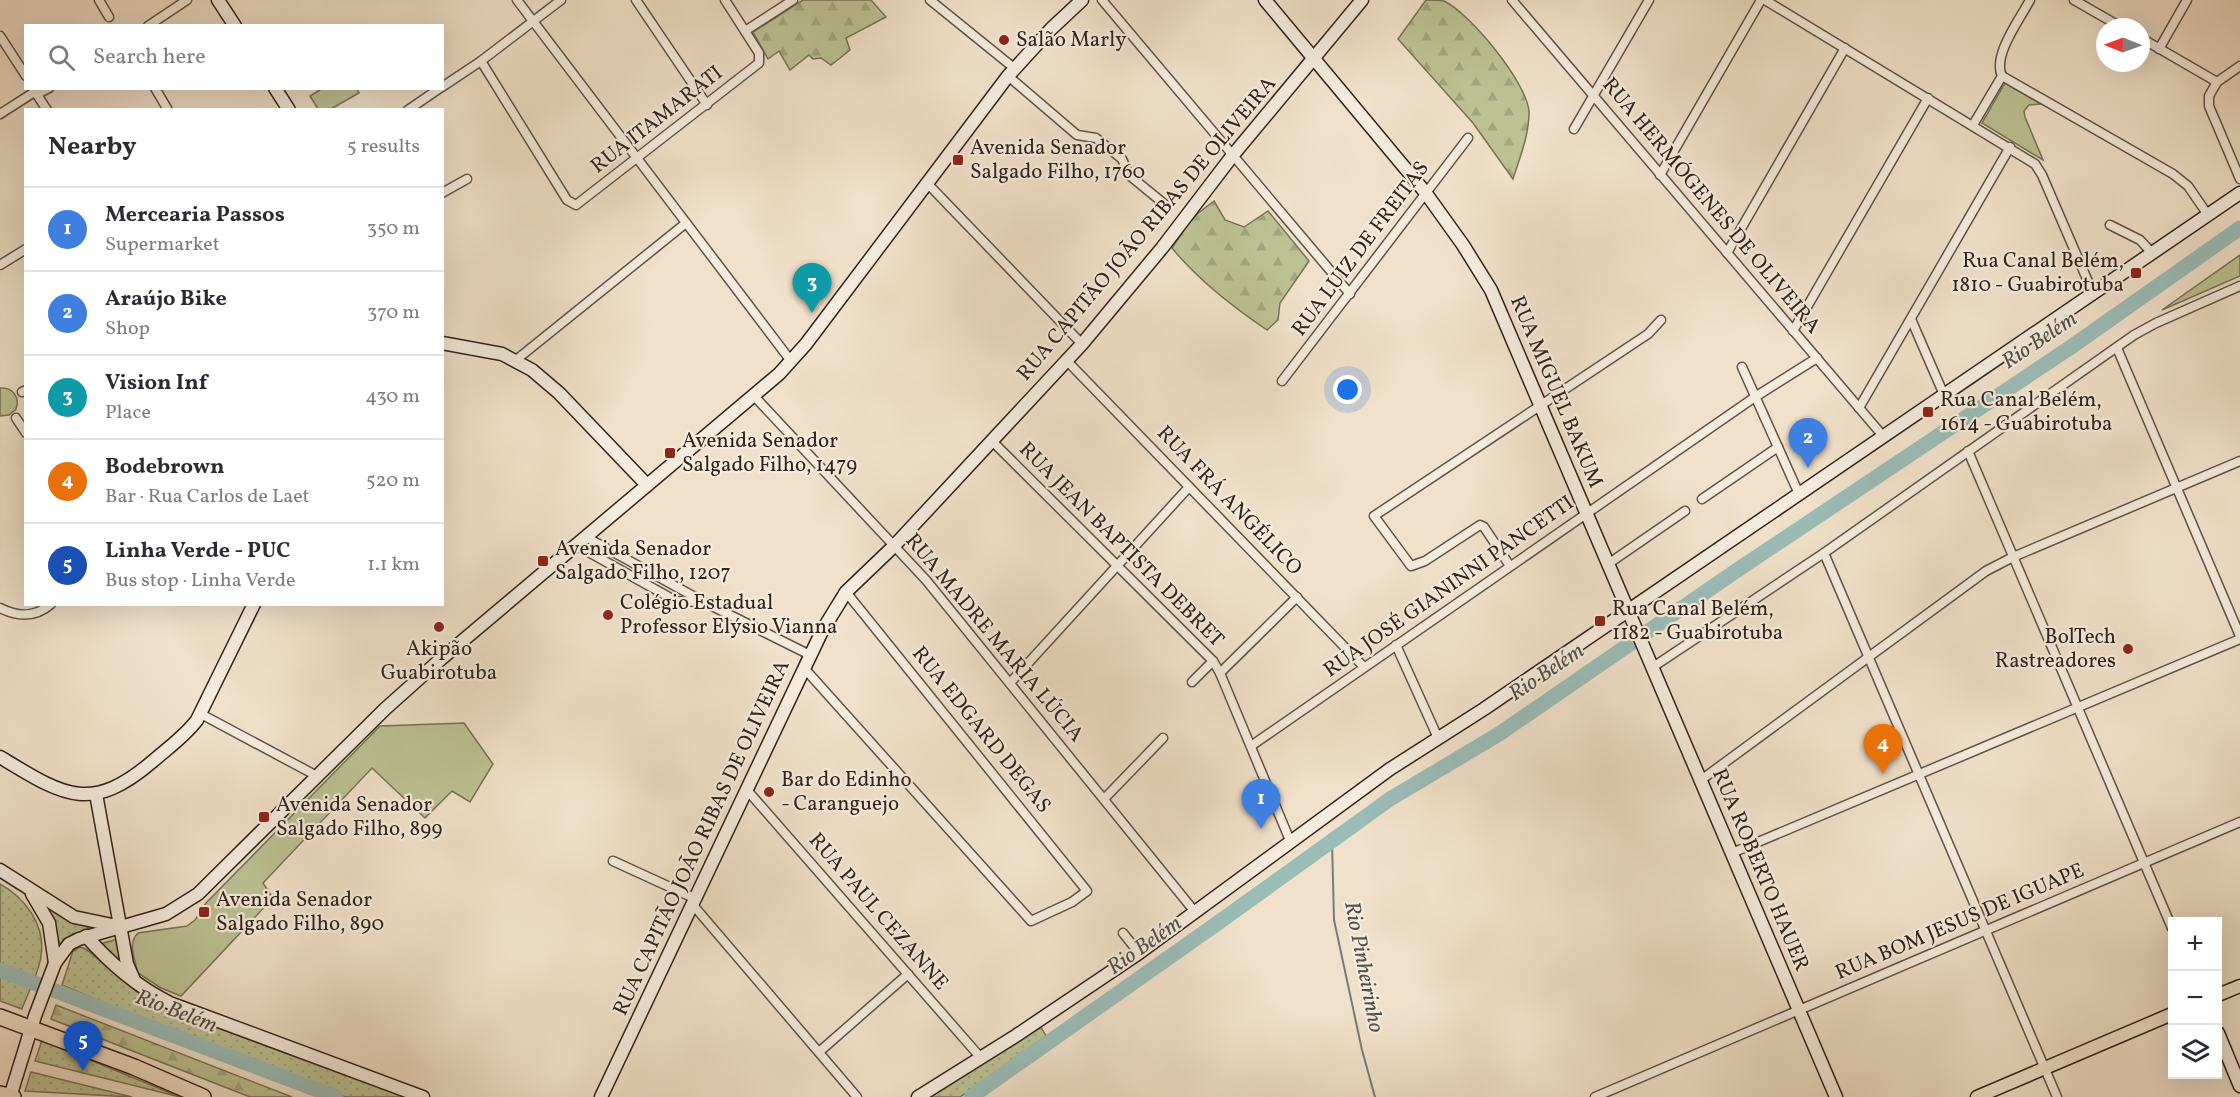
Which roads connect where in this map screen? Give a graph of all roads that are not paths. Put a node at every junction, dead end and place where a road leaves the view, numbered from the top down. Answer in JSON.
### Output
{"nodes":[{"id":1,"x":99,"y":0,"type":"edge"},
{"id":2,"x":187,"y":0,"type":"edge"},
{"id":3,"x":218,"y":0,"type":"edge"},
{"id":4,"x":517,"y":0,"type":"edge"},
{"id":5,"x":561,"y":0,"type":"edge"},
{"id":6,"x":636,"y":0,"type":"edge"},
{"id":7,"x":725,"y":0,"type":"edge"},
{"id":8,"x":793,"y":0,"type":"edge"},
{"id":9,"x":930,"y":0,"type":"edge"},
{"id":10,"x":1082,"y":0,"type":"edge"},
{"id":11,"x":1102,"y":0,"type":"edge"},
{"id":12,"x":1265,"y":0,"type":"edge"},
{"id":13,"x":1362,"y":0,"type":"edge"},
{"id":14,"x":1512,"y":0,"type":"edge"},
{"id":15,"x":1649,"y":0,"type":"edge"},
{"id":16,"x":1763,"y":0,"type":"edge"},
{"id":17,"x":2030,"y":0,"type":"edge"},
{"id":18,"x":2074,"y":0,"type":"edge"},
{"id":19,"x":2187,"y":0,"type":"edge"},
{"id":20,"x":109,"y":16,"type":"dead end"},
{"id":21,"x":2105,"y":18,"type":"edge"},
{"id":22,"x":533,"y":21,"type":"junction"},
{"id":23,"x":151,"y":24,"type":"edge"},
{"id":24,"x":234,"y":24,"type":"edge"},
{"id":25,"x":745,"y":31,"type":"junction"},
{"id":26,"x":0,"y":36,"type":"edge"},
{"id":27,"x":2150,"y":44,"type":"edge"},
{"id":28,"x":1845,"y":48,"type":"junction"},
{"id":29,"x":2159,"y":49,"type":"junction"},
{"id":30,"x":1313,"y":58,"type":"junction"},
{"id":31,"x":481,"y":61,"type":"junction"},
{"id":32,"x":2240,"y":66,"type":"edge"},
{"id":33,"x":1011,"y":72,"type":"junction"},
{"id":34,"x":24,"y":73,"type":"edge"},
{"id":35,"x":2002,"y":76,"type":"junction"},
{"id":36,"x":2217,"y":82,"type":"junction"},
{"id":37,"x":444,"y":86,"type":"edge"},
{"id":38,"x":35,"y":90,"type":"edge"},
{"id":39,"x":156,"y":90,"type":"edge"},
{"id":40,"x":277,"y":90,"type":"edge"},
{"id":41,"x":438,"y":90,"type":"edge"},
{"id":42,"x":1593,"y":96,"type":"junction"},
{"id":43,"x":1928,"y":98,"type":"junction"},
{"id":44,"x":707,"y":105,"type":"junction"},
{"id":45,"x":46,"y":108,"type":"edge"},
{"id":46,"x":167,"y":108,"type":"edge"},
{"id":47,"x":288,"y":108,"type":"edge"},
{"id":48,"x":411,"y":108,"type":"edge"},
{"id":49,"x":0,"y":114,"type":"edge"},
{"id":50,"x":1973,"y":125,"type":"junction"},
{"id":51,"x":1574,"y":129,"type":"dead end"},
{"id":52,"x":1468,"y":138,"type":"dead end"},
{"id":53,"x":2010,"y":147,"type":"junction"},
{"id":54,"x":1233,"y":155,"type":"junction"},
{"id":55,"x":637,"y":158,"type":"junction"},
{"id":56,"x":1660,"y":175,"type":"junction"},
{"id":57,"x":467,"y":179,"type":"dead end"},
{"id":58,"x":2240,"y":179,"type":"edge"},
{"id":59,"x":927,"y":183,"type":"junction"},
{"id":60,"x":1425,"y":192,"type":"junction"},
{"id":61,"x":444,"y":193,"type":"edge"},
{"id":62,"x":2240,"y":193,"type":"edge"},
{"id":63,"x":1168,"y":207,"type":"dead end"},
{"id":64,"x":2208,"y":215,"type":"junction"},
{"id":65,"x":687,"y":223,"type":"junction"},
{"id":66,"x":2110,"y":225,"type":"dead end"},
{"id":67,"x":24,"y":250,"type":"edge"},
{"id":68,"x":1727,"y":253,"type":"junction"},
{"id":69,"x":2152,"y":253,"type":"junction"},
{"id":70,"x":0,"y":265,"type":"edge"},
{"id":71,"x":2240,"y":286,"type":"edge"},
{"id":72,"x":1350,"y":294,"type":"junction"},
{"id":73,"x":2093,"y":294,"type":"junction"},
{"id":74,"x":1911,"y":319,"type":"junction"},
{"id":75,"x":1661,"y":320,"type":"dead end"},
{"id":76,"x":1793,"y":331,"type":"junction"},
{"id":77,"x":444,"y":343,"type":"edge"},
{"id":78,"x":1082,"y":344,"type":"junction"},
{"id":79,"x":2116,"y":348,"type":"junction"},
{"id":80,"x":1817,"y":358,"type":"junction"},
{"id":81,"x":516,"y":360,"type":"junction"},
{"id":82,"x":791,"y":361,"type":"junction"},
{"id":83,"x":1067,"y":361,"type":"junction"},
{"id":84,"x":1742,"y":367,"type":"dead end"},
{"id":85,"x":1282,"y":381,"type":"dead end"},
{"id":86,"x":1944,"y":395,"type":"junction"},
{"id":87,"x":754,"y":396,"type":"junction"},
{"id":88,"x":1755,"y":396,"type":"junction"},
{"id":89,"x":1540,"y":405,"type":"junction"},
{"id":90,"x":1859,"y":408,"type":"junction"},
{"id":91,"x":16,"y":418,"type":"dead end"},
{"id":92,"x":24,"y":430,"type":"edge"},
{"id":93,"x":1883,"y":436,"type":"junction"},
{"id":94,"x":992,"y":441,"type":"junction"},
{"id":95,"x":1778,"y":447,"type":"junction"},
{"id":96,"x":1968,"y":450,"type":"junction"},
{"id":97,"x":2240,"y":461,"type":"edge"},
{"id":98,"x":647,"y":485,"type":"junction"},
{"id":99,"x":1189,"y":487,"type":"junction"},
{"id":100,"x":2177,"y":488,"type":"junction"},
{"id":101,"x":1799,"y":494,"type":"junction"},
{"id":102,"x":1702,"y":499,"type":"dead end"},
{"id":103,"x":1685,"y":511,"type":"dead end"},
{"id":104,"x":1587,"y":514,"type":"junction"},
{"id":105,"x":581,"y":541,"type":"junction"},
{"id":106,"x":894,"y":546,"type":"junction"},
{"id":107,"x":1824,"y":553,"type":"junction"},
{"id":108,"x":2013,"y":557,"type":"junction"},
{"id":109,"x":1608,"y":564,"type":"junction"},
{"id":110,"x":1118,"y":566,"type":"junction"},
{"id":111,"x":1510,"y":566,"type":"junction"},
{"id":112,"x":846,"y":592,"type":"junction"},
{"id":113,"x":1297,"y":597,"type":"junction"},
{"id":114,"x":48,"y":606,"type":"edge"},
{"id":115,"x":253,"y":606,"type":"edge"},
{"id":116,"x":0,"y":608,"type":"edge"},
{"id":117,"x":1630,"y":614,"type":"junction"},
{"id":118,"x":2240,"y":637,"type":"edge"},
{"id":119,"x":1396,"y":645,"type":"junction"},
{"id":120,"x":810,"y":655,"type":"junction"},
{"id":121,"x":1868,"y":657,"type":"junction"},
{"id":122,"x":1213,"y":661,"type":"junction"},
{"id":123,"x":1651,"y":663,"type":"junction"},
{"id":124,"x":1364,"y":667,"type":"junction"},
{"id":125,"x":804,"y":668,"type":"junction"},
{"id":126,"x":1220,"y":673,"type":"junction"},
{"id":127,"x":1192,"y":682,"type":"dead end"},
{"id":128,"x":1010,"y":683,"type":"junction"},
{"id":129,"x":2078,"y":707,"type":"junction"},
{"id":130,"x":201,"y":714,"type":"junction"},
{"id":131,"x":1163,"y":738,"type":"dead end"},
{"id":132,"x":1438,"y":738,"type":"junction"},
{"id":133,"x":1251,"y":746,"type":"junction"},
{"id":134,"x":0,"y":757,"type":"edge"},
{"id":135,"x":1918,"y":775,"type":"junction"},
{"id":136,"x":317,"y":776,"type":"junction"},
{"id":137,"x":1701,"y":780,"type":"junction"},
{"id":138,"x":747,"y":790,"type":"junction"},
{"id":139,"x":96,"y":794,"type":"junction"},
{"id":140,"x":1104,"y":799,"type":"junction"},
{"id":141,"x":2240,"y":822,"type":"edge"},
{"id":142,"x":1291,"y":843,"type":"junction"},
{"id":143,"x":1732,"y":854,"type":"junction"},
{"id":144,"x":613,"y":861,"type":"dead end"},
{"id":145,"x":2145,"y":863,"type":"junction"},
{"id":146,"x":0,"y":870,"type":"edge"},
{"id":147,"x":29,"y":889,"type":"junction"},
{"id":148,"x":695,"y":902,"type":"junction"},
{"id":149,"x":1196,"y":912,"type":"junction"},
{"id":150,"x":2168,"y":918,"type":"edge"},
{"id":151,"x":121,"y":926,"type":"junction"},
{"id":152,"x":1985,"y":931,"type":"junction"},
{"id":153,"x":1123,"y":933,"type":"dead end"},
{"id":154,"x":87,"y":936,"type":"junction"},
{"id":155,"x":1139,"y":953,"type":"junction"},
{"id":156,"x":55,"y":963,"type":"junction"},
{"id":157,"x":908,"y":974,"type":"junction"},
{"id":158,"x":135,"y":982,"type":"junction"},
{"id":159,"x":2240,"y":986,"type":"edge"},
{"id":160,"x":2222,"y":993,"type":"edge"},
{"id":161,"x":1799,"y":1010,"type":"junction"},
{"id":162,"x":2168,"y":1016,"type":"edge"},
{"id":163,"x":0,"y":1017,"type":"edge"},
{"id":164,"x":33,"y":1022,"type":"junction"},
{"id":165,"x":2222,"y":1045,"type":"edge"},
{"id":166,"x":819,"y":1052,"type":"junction"},
{"id":167,"x":981,"y":1058,"type":"junction"},
{"id":168,"x":2044,"y":1068,"type":"junction"},
{"id":169,"x":2240,"y":1086,"type":"edge"},
{"id":170,"x":0,"y":1094,"type":"edge"},
{"id":171,"x":11,"y":1097,"type":"edge"},
{"id":172,"x":203,"y":1097,"type":"edge"},
{"id":173,"x":423,"y":1097,"type":"edge"},
{"id":174,"x":601,"y":1097,"type":"edge"},
{"id":175,"x":857,"y":1097,"type":"edge"},
{"id":176,"x":918,"y":1097,"type":"edge"},
{"id":177,"x":1594,"y":1097,"type":"edge"},
{"id":178,"x":1836,"y":1097,"type":"edge"},
{"id":179,"x":1977,"y":1097,"type":"edge"},
{"id":180,"x":2057,"y":1097,"type":"edge"}],
"edges":[{"from":1,"to":20,"type":"street"},
{"from":2,"to":23,"type":"street"},
{"from":3,"to":24,"type":"street"},
{"from":4,"to":22,"type":"street"},
{"from":5,"to":22,"type":"street"},
{"from":6,"to":44,"type":"street"},
{"from":7,"to":25,"type":"street"},
{"from":8,"to":25,"type":"street"},
{"from":9,"to":33,"type":"street"},
{"from":10,"to":33,"type":"street"},
{"from":11,"to":54,"type":"street"},
{"from":12,"to":30,"type":"street","name":"RUA MIGUEL BAKUM"},
{"from":13,"to":30,"type":"street","name":"RUA CAPITÃO JOÃO RIBAS DE OLIVEIRA"},
{"from":14,"to":42,"type":"street","name":"RUA HERMÓGENES DE OLIVEIRA"},
{"from":15,"to":42,"type":"street"},
{"from":16,"to":28,"type":"street"},
{"from":16,"to":56,"type":"street"},
{"from":17,"to":35,"type":"street"},
{"from":18,"to":21,"type":"street"},
{"from":19,"to":29,"type":"street"},
{"from":22,"to":31,"type":"street"},
{"from":22,"to":55,"type":"street"},
{"from":25,"to":44,"type":"street","name":"RUA ITAMARATI"},
{"from":26,"to":34,"type":"street"},
{"from":27,"to":29,"type":"street"},
{"from":28,"to":43,"type":"street"},
{"from":28,"to":68,"type":"street"},
{"from":29,"to":36,"type":"street"},
{"from":30,"to":54,"type":"street","name":"RUA CAPITÃO JOÃO RIBAS DE OLIVEIRA"},
{"from":30,"to":60,"type":"street","name":"RUA MIGUEL BAKUM"},
{"from":31,"to":37,"type":"street"},
{"from":31,"to":55,"type":"street","name":"RUA ITAMARATI"},
{"from":32,"to":36,"type":"street"},
{"from":33,"to":59,"type":"street"},
{"from":33,"to":63,"type":"street"},
{"from":35,"to":50,"type":"street"},
{"from":35,"to":64,"type":"street"},
{"from":36,"to":58,"type":"street"},
{"from":38,"to":45,"type":"street"},
{"from":38,"to":49,"type":"street"},
{"from":39,"to":46,"type":"street"},
{"from":40,"to":47,"type":"street"},
{"from":41,"to":48,"type":"street"},
{"from":42,"to":51,"type":"street"},
{"from":42,"to":56,"type":"street","name":"RUA HERMÓGENES DE OLIVEIRA"},
{"from":43,"to":50,"type":"street"},
{"from":43,"to":76,"type":"street"},
{"from":44,"to":55,"type":"street","name":"RUA ITAMARATI"},
{"from":50,"to":53,"type":"street"},
{"from":52,"to":60,"type":"street","name":"RUA LUIZ DE FREITAS"},
{"from":53,"to":73,"type":"street"},
{"from":53,"to":74,"type":"street"},
{"from":54,"to":72,"type":"street"},
{"from":54,"to":78,"type":"street","name":"RUA CAPITÃO JOÃO RIBAS DE OLIVEIRA"},
{"from":55,"to":65,"type":"street"},
{"from":56,"to":68,"type":"street","name":"RUA HERMÓGENES DE OLIVEIRA"},
{"from":57,"to":61,"type":"street"},
{"from":59,"to":78,"type":"street"},
{"from":59,"to":82,"type":"street"},
{"from":60,"to":72,"type":"street","name":"RUA LUIZ DE FREITAS"},
{"from":60,"to":89,"type":"street","name":"RUA MIGUEL BAKUM"},
{"from":62,"to":64,"type":"street"},
{"from":64,"to":69,"type":"street"},
{"from":65,"to":81,"type":"street"},
{"from":65,"to":82,"type":"street"},
{"from":66,"to":69,"type":"street"},
{"from":67,"to":70,"type":"street"},
{"from":68,"to":76,"type":"street","name":"RUA HERMÓGENES DE OLIVEIRA"},
{"from":69,"to":73,"type":"street"},
{"from":71,"to":79,"type":"street"},
{"from":72,"to":85,"type":"street","name":"RUA LUIZ DE FREITAS"},
{"from":73,"to":86,"type":"street"},
{"from":74,"to":86,"type":"street"},
{"from":74,"to":90,"type":"street"},
{"from":75,"to":89,"type":"street"},
{"from":76,"to":80,"type":"street","name":"RUA HERMÓGENES DE OLIVEIRA"},
{"from":77,"to":81,"type":"street"},
{"from":78,"to":83,"type":"street","name":"RUA CAPITÃO JOÃO RIBAS DE OLIVEIRA"},
{"from":79,"to":96,"type":"street"},
{"from":79,"to":100,"type":"street"},
{"from":80,"to":88,"type":"street","name":"RUA JOSÉ GIANINNI PANCETTI"},
{"from":80,"to":90,"type":"street","name":"RUA HERMÓGENES DE OLIVEIRA"},
{"from":81,"to":98,"type":"street"},
{"from":82,"to":87,"type":"street"},
{"from":83,"to":94,"type":"street","name":"RUA CAPITÃO JOÃO RIBAS DE OLIVEIRA"},
{"from":83,"to":99,"type":"street","name":"RUA FRÁ ANGÉLICO"},
{"from":84,"to":88,"type":"street"},
{"from":86,"to":93,"type":"street"},
{"from":87,"to":98,"type":"street"},
{"from":87,"to":106,"type":"street","name":"RUA MADRE MARIA LÚCIA"},
{"from":88,"to":95,"type":"street"},
{"from":88,"to":104,"type":"street","name":"RUA JOSÉ GIANINNI PANCETTI"},
{"from":89,"to":104,"type":"street","name":"RUA MIGUEL BAKUM"},
{"from":89,"to":111,"type":"street"},
{"from":90,"to":93,"type":"street","name":"RUA HERMÓGENES DE OLIVEIRA"},
{"from":91,"to":92,"type":"street"},
{"from":93,"to":101,"type":"street"},
{"from":94,"to":106,"type":"street","name":"RUA CAPITÃO JOÃO RIBAS DE OLIVEIRA"},
{"from":94,"to":110,"type":"street","name":"RUA JEAN BAPTISTA DEBRET"},
{"from":95,"to":101,"type":"street"},
{"from":95,"to":102,"type":"street"},
{"from":96,"to":107,"type":"street"},
{"from":96,"to":108,"type":"street"},
{"from":97,"to":100,"type":"street"},
{"from":98,"to":105,"type":"street"},
{"from":99,"to":110,"type":"street"},
{"from":99,"to":113,"type":"street","name":"RUA FRÁ ANGÉLICO"},
{"from":100,"to":108,"type":"street"},
{"from":100,"to":118,"type":"street"},
{"from":101,"to":117,"type":"street"},
{"from":103,"to":109,"type":"street"},
{"from":104,"to":109,"type":"street","name":"RUA MIGUEL BAKUM"},
{"from":104,"to":111,"type":"street","name":"RUA JOSÉ GIANINNI PANCETTI"},
{"from":105,"to":120,"type":"street"},
{"from":105,"to":136,"type":"street"},
{"from":106,"to":112,"type":"street","name":"RUA CAPITÃO JOÃO RIBAS DE OLIVEIRA"},
{"from":106,"to":128,"type":"street","name":"RUA MADRE MARIA LÚCIA"},
{"from":107,"to":121,"type":"street"},
{"from":107,"to":123,"type":"street"},
{"from":108,"to":121,"type":"street"},
{"from":108,"to":129,"type":"street"},
{"from":109,"to":117,"type":"street","name":"RUA MIGUEL BAKUM"},
{"from":110,"to":122,"type":"street","name":"RUA JEAN BAPTISTA DEBRET"},
{"from":110,"to":128,"type":"street"},
{"from":111,"to":119,"type":"street","name":"RUA JOSÉ GIANINNI PANCETTI"},
{"from":112,"to":120,"type":"street","name":"RUA CAPITÃO JOÃO RIBAS DE OLIVEIRA"},
{"from":112,"to":125,"type":"street","name":"RUA EDGARD DEGAS"},
{"from":113,"to":124,"type":"street","name":"RUA FRÁ ANGÉLICO"},
{"from":113,"to":126,"type":"street"},
{"from":114,"to":116,"type":"street"},
{"from":115,"to":130,"type":"street"},
{"from":117,"to":123,"type":"street","name":"RUA ROBERTO HAUER"},
{"from":117,"to":132,"type":"street"},
{"from":118,"to":129,"type":"street"},
{"from":119,"to":124,"type":"street","name":"RUA JOSÉ GIANINNI PANCETTI"},
{"from":119,"to":132,"type":"street"},
{"from":120,"to":125,"type":"street","name":"RUA CAPITÃO JOÃO RIBAS DE OLIVEIRA"},
{"from":121,"to":135,"type":"street"},
{"from":121,"to":137,"type":"street"},
{"from":122,"to":126,"type":"street","name":"RUA JEAN BAPTISTA DEBRET"},
{"from":122,"to":127,"type":"street"},
{"from":123,"to":137,"type":"street","name":"RUA ROBERTO HAUER"},
{"from":124,"to":133,"type":"street","name":"RUA JOSÉ GIANINNI PANCETTI"},
{"from":125,"to":138,"type":"street","name":"RUA CAPITÃO JOÃO RIBAS DE OLIVEIRA"},
{"from":126,"to":133,"type":"street","name":"RUA JEAN BAPTISTA DEBRET"},
{"from":128,"to":140,"type":"street","name":"RUA MADRE MARIA LÚCIA"},
{"from":129,"to":135,"type":"street"},
{"from":129,"to":145,"type":"street"},
{"from":130,"to":136,"type":"street"},
{"from":130,"to":139,"type":"street"},
{"from":131,"to":140,"type":"street"},
{"from":132,"to":142,"type":"street"},
{"from":133,"to":142,"type":"street","name":"RUA JEAN BAPTISTA DEBRET"},
{"from":134,"to":139,"type":"street"},
{"from":135,"to":143,"type":"street"},
{"from":135,"to":152,"type":"street"},
{"from":136,"to":151,"type":"street"},
{"from":137,"to":143,"type":"street","name":"RUA ROBERTO HAUER"},
{"from":138,"to":148,"type":"street","name":"RUA CAPITÃO JOÃO RIBAS DE OLIVEIRA"},
{"from":138,"to":157,"type":"street","name":"RUA PAUL CEZANNE"},
{"from":139,"to":151,"type":"street"},
{"from":140,"to":149,"type":"street","name":"RUA MADRE MARIA LÚCIA"},
{"from":141,"to":145,"type":"street","name":"RUA BOM JESUS DE IGUAPE"},
{"from":142,"to":149,"type":"street"},
{"from":143,"to":161,"type":"street","name":"RUA ROBERTO HAUER"},
{"from":144,"to":148,"type":"street"},
{"from":145,"to":150,"type":"street"},
{"from":145,"to":152,"type":"street","name":"RUA BOM JESUS DE IGUAPE"},
{"from":146,"to":147,"type":"street"},
{"from":147,"to":151,"type":"street"},
{"from":147,"to":156,"type":"street"},
{"from":148,"to":166,"type":"street"},
{"from":148,"to":174,"type":"street","name":"RUA CAPITÃO JOÃO RIBAS DE OLIVEIRA"},
{"from":149,"to":155,"type":"street"},
{"from":151,"to":154,"type":"street"},
{"from":151,"to":158,"type":"street"},
{"from":152,"to":161,"type":"street","name":"RUA BOM JESUS DE IGUAPE"},
{"from":152,"to":168,"type":"street"},
{"from":153,"to":155,"type":"street"},
{"from":154,"to":156,"type":"street"},
{"from":154,"to":158,"type":"street"},
{"from":155,"to":167,"type":"street"},
{"from":156,"to":164,"type":"street"},
{"from":157,"to":166,"type":"street"},
{"from":157,"to":167,"type":"street","name":"RUA PAUL CEZANNE"},
{"from":158,"to":173,"type":"street"},
{"from":159,"to":160,"type":"main road"},
{"from":161,"to":177,"type":"street","name":"RUA BOM JESUS DE IGUAPE"},
{"from":161,"to":178,"type":"street","name":"RUA ROBERTO HAUER"},
{"from":162,"to":168,"type":"main road"},
{"from":163,"to":164,"type":"highway"},
{"from":164,"to":171,"type":"street"},
{"from":164,"to":172,"type":"highway"},
{"from":165,"to":169,"type":"street"},
{"from":166,"to":175,"type":"street"},
{"from":167,"to":176,"type":"street"},
{"from":168,"to":179,"type":"main road"},
{"from":168,"to":180,"type":"street"},
{"from":170,"to":171,"type":"highway"}]}
